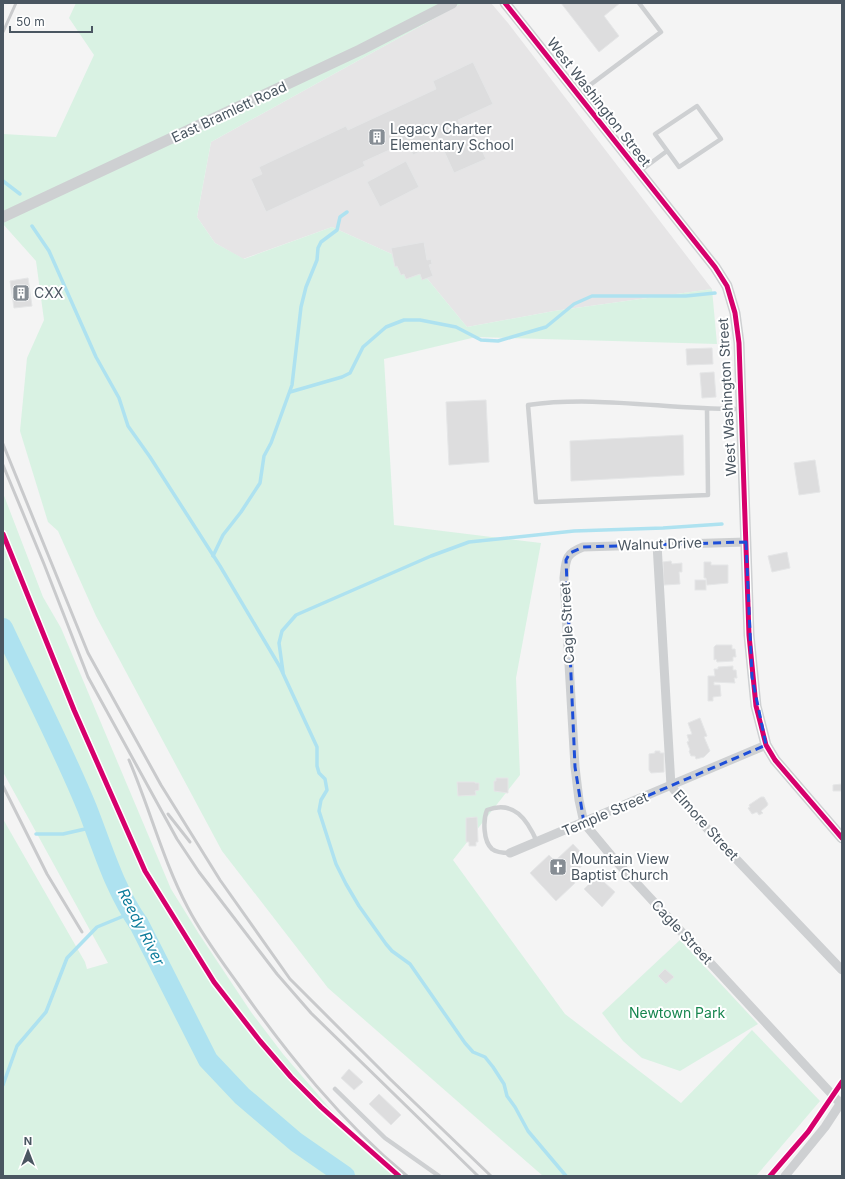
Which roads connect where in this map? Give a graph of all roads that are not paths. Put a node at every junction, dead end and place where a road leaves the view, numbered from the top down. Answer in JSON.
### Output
{"nodes":[{"id":1,"x":452,"y":3,"type":"edge"},
{"id":2,"x":505,"y":3,"type":"edge"},
{"id":3,"x":639,"y":3,"type":"edge"},
{"id":4,"x":578,"y":94,"type":"junction"},
{"id":5,"x":667,"y":151,"type":"junction"},
{"id":6,"x":638,"y":172,"type":"junction"},
{"id":7,"x":3,"y":217,"type":"edge"},
{"id":8,"x":741,"y":409,"type":"junction"},
{"id":9,"x":707,"y":410,"type":"junction"},
{"id":10,"x":746,"y":542,"type":"junction"},
{"id":11,"x":657,"y":544,"type":"junction"},
{"id":12,"x":576,"y":550,"type":"joint"},
{"id":13,"x":766,"y":745,"type":"junction"},
{"id":14,"x":671,"y":786,"type":"junction"},
{"id":15,"x":584,"y":823,"type":"junction"},
{"id":16,"x":842,"y":838,"type":"edge"},
{"id":17,"x":537,"y":842,"type":"junction"},
{"id":18,"x":510,"y":853,"type":"joint"},
{"id":19,"x":842,"y":970,"type":"edge"},
{"id":20,"x":335,"y":1089,"type":"dead end"},
{"id":21,"x":841,"y":1102,"type":"edge"},
{"id":22,"x":439,"y":1176,"type":"edge"},
{"id":23,"x":785,"y":1176,"type":"edge"}],
"edges":[{"from":1,"to":7,"type":"street","name":"East Bramlett Road"},
{"from":2,"to":4,"type":"street","name":"West Washington Street"},
{"from":3,"to":4,"type":"lane"},
{"from":4,"to":6,"type":"street","name":"West Washington Street"},
{"from":5,"to":5,"type":"lane"},
{"from":5,"to":6,"type":"lane"},
{"from":6,"to":8,"type":"street","name":"West Washington Street"},
{"from":8,"to":9,"type":"lane"},
{"from":8,"to":10,"type":"street","name":"West Washington Street"},
{"from":9,"to":9,"type":"lane"},
{"from":10,"to":11,"type":"street","name":"Walnut Drive"},
{"from":10,"to":13,"type":"street","name":"West Washington Street"},
{"from":11,"to":12,"type":"street","name":"Walnut Drive"},
{"from":11,"to":14,"type":"street","name":"Elmore Street"},
{"from":12,"to":15,"type":"street","name":"Cagle Street"},
{"from":13,"to":14,"type":"street","name":"Temple Street"},
{"from":13,"to":16,"type":"street","name":"West Washington Street"},
{"from":14,"to":15,"type":"street","name":"Temple Street"},
{"from":14,"to":19,"type":"street","name":"Elmore Street"},
{"from":15,"to":17,"type":"street","name":"Temple Street"},
{"from":15,"to":21,"type":"street","name":"Cagle Street"},
{"from":17,"to":18,"type":"street","name":"Temple Street"},
{"from":17,"to":18,"type":"lane"},
{"from":20,"to":22,"type":"lane"},
{"from":21,"to":23,"type":"street"}]}
